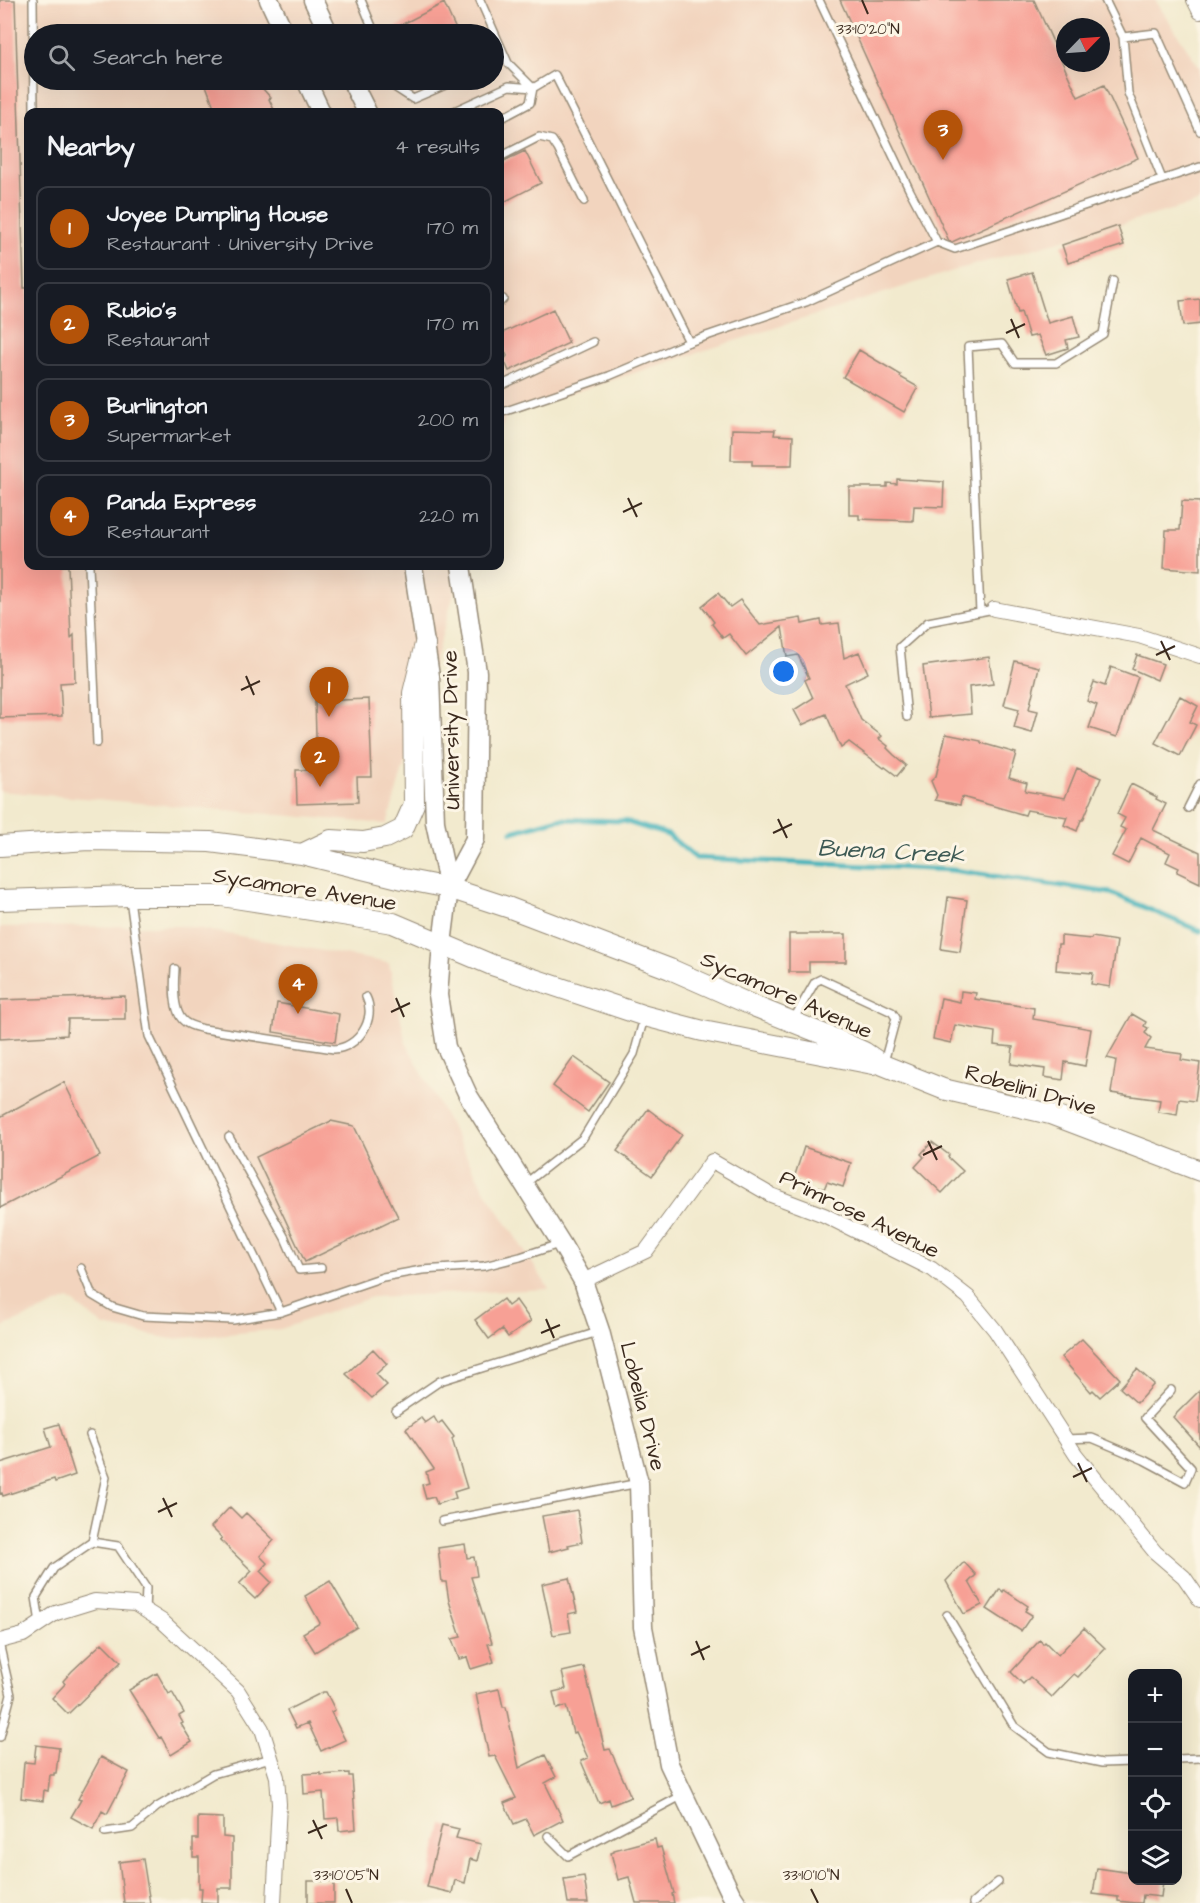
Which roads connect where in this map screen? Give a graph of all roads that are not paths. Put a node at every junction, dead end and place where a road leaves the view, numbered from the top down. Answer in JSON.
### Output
{"nodes":[{"id":1,"x":33,"y":0,"type":"edge"},
{"id":2,"x":269,"y":0,"type":"edge"},
{"id":3,"x":313,"y":0,"type":"edge"},
{"id":4,"x":361,"y":0,"type":"edge"},
{"id":5,"x":480,"y":0,"type":"edge"},
{"id":6,"x":819,"y":0,"type":"edge"},
{"id":7,"x":1105,"y":0,"type":"edge"},
{"id":8,"x":1194,"y":0,"type":"edge"},
{"id":9,"x":1200,"y":12,"type":"edge"},
{"id":10,"x":33,"y":24,"type":"edge"},
{"id":11,"x":280,"y":24,"type":"edge"},
{"id":12,"x":324,"y":24,"type":"edge"},
{"id":13,"x":371,"y":24,"type":"edge"},
{"id":14,"x":489,"y":24,"type":"edge"},
{"id":15,"x":1123,"y":37,"type":"junction"},
{"id":16,"x":504,"y":57,"type":"edge"},
{"id":17,"x":504,"y":88,"type":"edge"},
{"id":18,"x":533,"y":88,"type":"junction"},
{"id":19,"x":34,"y":90,"type":"edge"},
{"id":20,"x":311,"y":90,"type":"edge"},
{"id":21,"x":356,"y":90,"type":"edge"},
{"id":22,"x":399,"y":90,"type":"edge"},
{"id":23,"x":434,"y":90,"type":"edge"},
{"id":24,"x":500,"y":90,"type":"edge"},
{"id":25,"x":34,"y":108,"type":"edge"},
{"id":26,"x":319,"y":108,"type":"edge"},
{"id":27,"x":365,"y":108,"type":"edge"},
{"id":28,"x":461,"y":108,"type":"edge"},
{"id":29,"x":504,"y":116,"type":"edge"},
{"id":30,"x":1200,"y":132,"type":"edge"},
{"id":31,"x":504,"y":155,"type":"edge"},
{"id":32,"x":1200,"y":167,"type":"edge"},
{"id":33,"x":1162,"y":180,"type":"junction"},
{"id":34,"x":584,"y":201,"type":"dead end"},
{"id":35,"x":938,"y":242,"type":"junction"},
{"id":36,"x":1113,"y":281,"type":"dead end"},
{"id":37,"x":593,"y":342,"type":"dead end"},
{"id":38,"x":689,"y":342,"type":"junction"},
{"id":39,"x":504,"y":384,"type":"edge"},
{"id":40,"x":504,"y":412,"type":"edge"},
{"id":41,"x":89,"y":570,"type":"edge"},
{"id":42,"x":414,"y":570,"type":"edge"},
{"id":43,"x":462,"y":570,"type":"edge"},
{"id":44,"x":987,"y":611,"type":"junction"},
{"id":45,"x":425,"y":644,"type":"junction"},
{"id":46,"x":1200,"y":656,"type":"edge"},
{"id":47,"x":907,"y":717,"type":"dead end"},
{"id":48,"x":97,"y":743,"type":"dead end"},
{"id":49,"x":1200,"y":784,"type":"edge"},
{"id":50,"x":1188,"y":808,"type":"dead end"},
{"id":51,"x":0,"y":846,"type":"edge"},
{"id":52,"x":302,"y":854,"type":"junction"},
{"id":53,"x":449,"y":888,"type":"junction"},
{"id":54,"x":130,"y":896,"type":"junction"},
{"id":55,"x":0,"y":900,"type":"edge"},
{"id":56,"x":442,"y":944,"type":"junction"},
{"id":57,"x":176,"y":969,"type":"dead end"},
{"id":58,"x":366,"y":997,"type":"dead end"},
{"id":59,"x":645,"y":1016,"type":"junction"},
{"id":60,"x":791,"y":1022,"type":"junction"},
{"id":61,"x":883,"y":1065,"type":"junction"},
{"id":62,"x":229,"y":1137,"type":"dead end"},
{"id":63,"x":1200,"y":1171,"type":"edge"},
{"id":64,"x":524,"y":1184,"type":"junction"},
{"id":65,"x":561,"y":1243,"type":"junction"},
{"id":66,"x":81,"y":1268,"type":"dead end"},
{"id":67,"x":321,"y":1268,"type":"dead end"},
{"id":68,"x":583,"y":1281,"type":"junction"},
{"id":69,"x":281,"y":1312,"type":"junction"},
{"id":70,"x":600,"y":1331,"type":"junction"},
{"id":71,"x":1171,"y":1390,"type":"dead end"},
{"id":72,"x":396,"y":1411,"type":"dead end"},
{"id":73,"x":90,"y":1435,"type":"dead end"},
{"id":74,"x":1065,"y":1439,"type":"junction"},
{"id":75,"x":639,"y":1483,"type":"junction"},
{"id":76,"x":442,"y":1521,"type":"dead end"},
{"id":77,"x":92,"y":1542,"type":"junction"},
{"id":78,"x":1200,"y":1600,"type":"edge"},
{"id":79,"x":145,"y":1611,"type":"junction"},
{"id":80,"x":947,"y":1615,"type":"dead end"},
{"id":81,"x":40,"y":1623,"type":"junction"},
{"id":82,"x":0,"y":1641,"type":"edge"},
{"id":83,"x":0,"y":1647,"type":"edge"},
{"id":84,"x":0,"y":1737,"type":"edge"},
{"id":85,"x":271,"y":1758,"type":"junction"},
{"id":86,"x":1200,"y":1758,"type":"edge"},
{"id":87,"x":1182,"y":1759,"type":"edge"},
{"id":88,"x":1128,"y":1762,"type":"edge"},
{"id":89,"x":683,"y":1795,"type":"junction"},
{"id":90,"x":105,"y":1832,"type":"dead end"},
{"id":91,"x":548,"y":1836,"type":"dead end"},
{"id":92,"x":998,"y":1882,"type":"dead end"},
{"id":93,"x":274,"y":1903,"type":"edge"},
{"id":94,"x":737,"y":1903,"type":"edge"},
{"id":95,"x":973,"y":1903,"type":"edge"}],
"edges":[{"from":1,"to":10,"type":"lane"},
{"from":2,"to":11,"type":"street"},
{"from":3,"to":12,"type":"street"},
{"from":4,"to":13,"type":"lane"},
{"from":5,"to":14,"type":"lane"},
{"from":6,"to":35,"type":"lane"},
{"from":7,"to":15,"type":"lane"},
{"from":8,"to":9,"type":"street"},
{"from":15,"to":30,"type":"lane"},
{"from":15,"to":33,"type":"lane"},
{"from":16,"to":18,"type":"lane"},
{"from":17,"to":18,"type":"lane"},
{"from":18,"to":29,"type":"lane"},
{"from":18,"to":38,"type":"lane"},
{"from":19,"to":25,"type":"lane"},
{"from":20,"to":26,"type":"street"},
{"from":21,"to":27,"type":"street"},
{"from":22,"to":23,"type":"lane"},
{"from":24,"to":28,"type":"lane"},
{"from":31,"to":34,"type":"lane"},
{"from":32,"to":33,"type":"lane"},
{"from":33,"to":35,"type":"lane"},
{"from":35,"to":38,"type":"lane"},
{"from":36,"to":44,"type":"lane"},
{"from":37,"to":39,"type":"lane"},
{"from":38,"to":40,"type":"lane"},
{"from":41,"to":48,"type":"lane"},
{"from":42,"to":45,"type":"street","name":"University Drive"},
{"from":43,"to":53,"type":"street","name":"University Drive"},
{"from":44,"to":46,"type":"street"},
{"from":44,"to":47,"type":"lane"},
{"from":45,"to":52,"type":"main road"},
{"from":45,"to":53,"type":"street","name":"University Drive"},
{"from":49,"to":50,"type":"lane"},
{"from":51,"to":52,"type":"main road","name":"Sycamore Avenue"},
{"from":52,"to":53,"type":"main road","name":"Sycamore Avenue"},
{"from":53,"to":56,"type":"street","name":"University Drive"},
{"from":53,"to":60,"type":"main road","name":"Sycamore Avenue"},
{"from":54,"to":55,"type":"main road","name":"Sycamore Avenue"},
{"from":54,"to":56,"type":"main road","name":"Sycamore Avenue"},
{"from":54,"to":69,"type":"lane"},
{"from":56,"to":59,"type":"main road","name":"Sycamore Avenue"},
{"from":56,"to":64,"type":"street","name":"Lobelia Drive"},
{"from":57,"to":58,"type":"lane"},
{"from":59,"to":61,"type":"main road","name":"Sycamore Avenue"},
{"from":59,"to":64,"type":"lane"},
{"from":60,"to":61,"type":"main road","name":"Sycamore Avenue"},
{"from":60,"to":61,"type":"lane"},
{"from":61,"to":63,"type":"main road","name":"Robelini Drive"},
{"from":62,"to":67,"type":"lane"},
{"from":64,"to":65,"type":"street","name":"Lobelia Drive"},
{"from":65,"to":68,"type":"street","name":"Lobelia Drive"},
{"from":65,"to":69,"type":"lane"},
{"from":66,"to":69,"type":"lane"},
{"from":68,"to":70,"type":"street","name":"Lobelia Drive"},
{"from":68,"to":74,"type":"street","name":"Primrose Avenue"},
{"from":70,"to":72,"type":"lane"},
{"from":70,"to":75,"type":"street","name":"Lobelia Drive"},
{"from":71,"to":74,"type":"lane"},
{"from":73,"to":77,"type":"lane"},
{"from":74,"to":78,"type":"street","name":"Primrose Avenue"},
{"from":75,"to":76,"type":"lane"},
{"from":75,"to":89,"type":"street","name":"Lobelia Drive"},
{"from":77,"to":79,"type":"lane"},
{"from":77,"to":81,"type":"lane"},
{"from":79,"to":81,"type":"street"},
{"from":79,"to":85,"type":"street"},
{"from":80,"to":88,"type":"lane"},
{"from":81,"to":82,"type":"street"},
{"from":83,"to":84,"type":"lane"},
{"from":85,"to":90,"type":"lane"},
{"from":85,"to":93,"type":"street"},
{"from":86,"to":87,"type":"lane"},
{"from":89,"to":91,"type":"lane"},
{"from":89,"to":94,"type":"street","name":"Lobelia Drive"},
{"from":92,"to":95,"type":"lane"}]}
